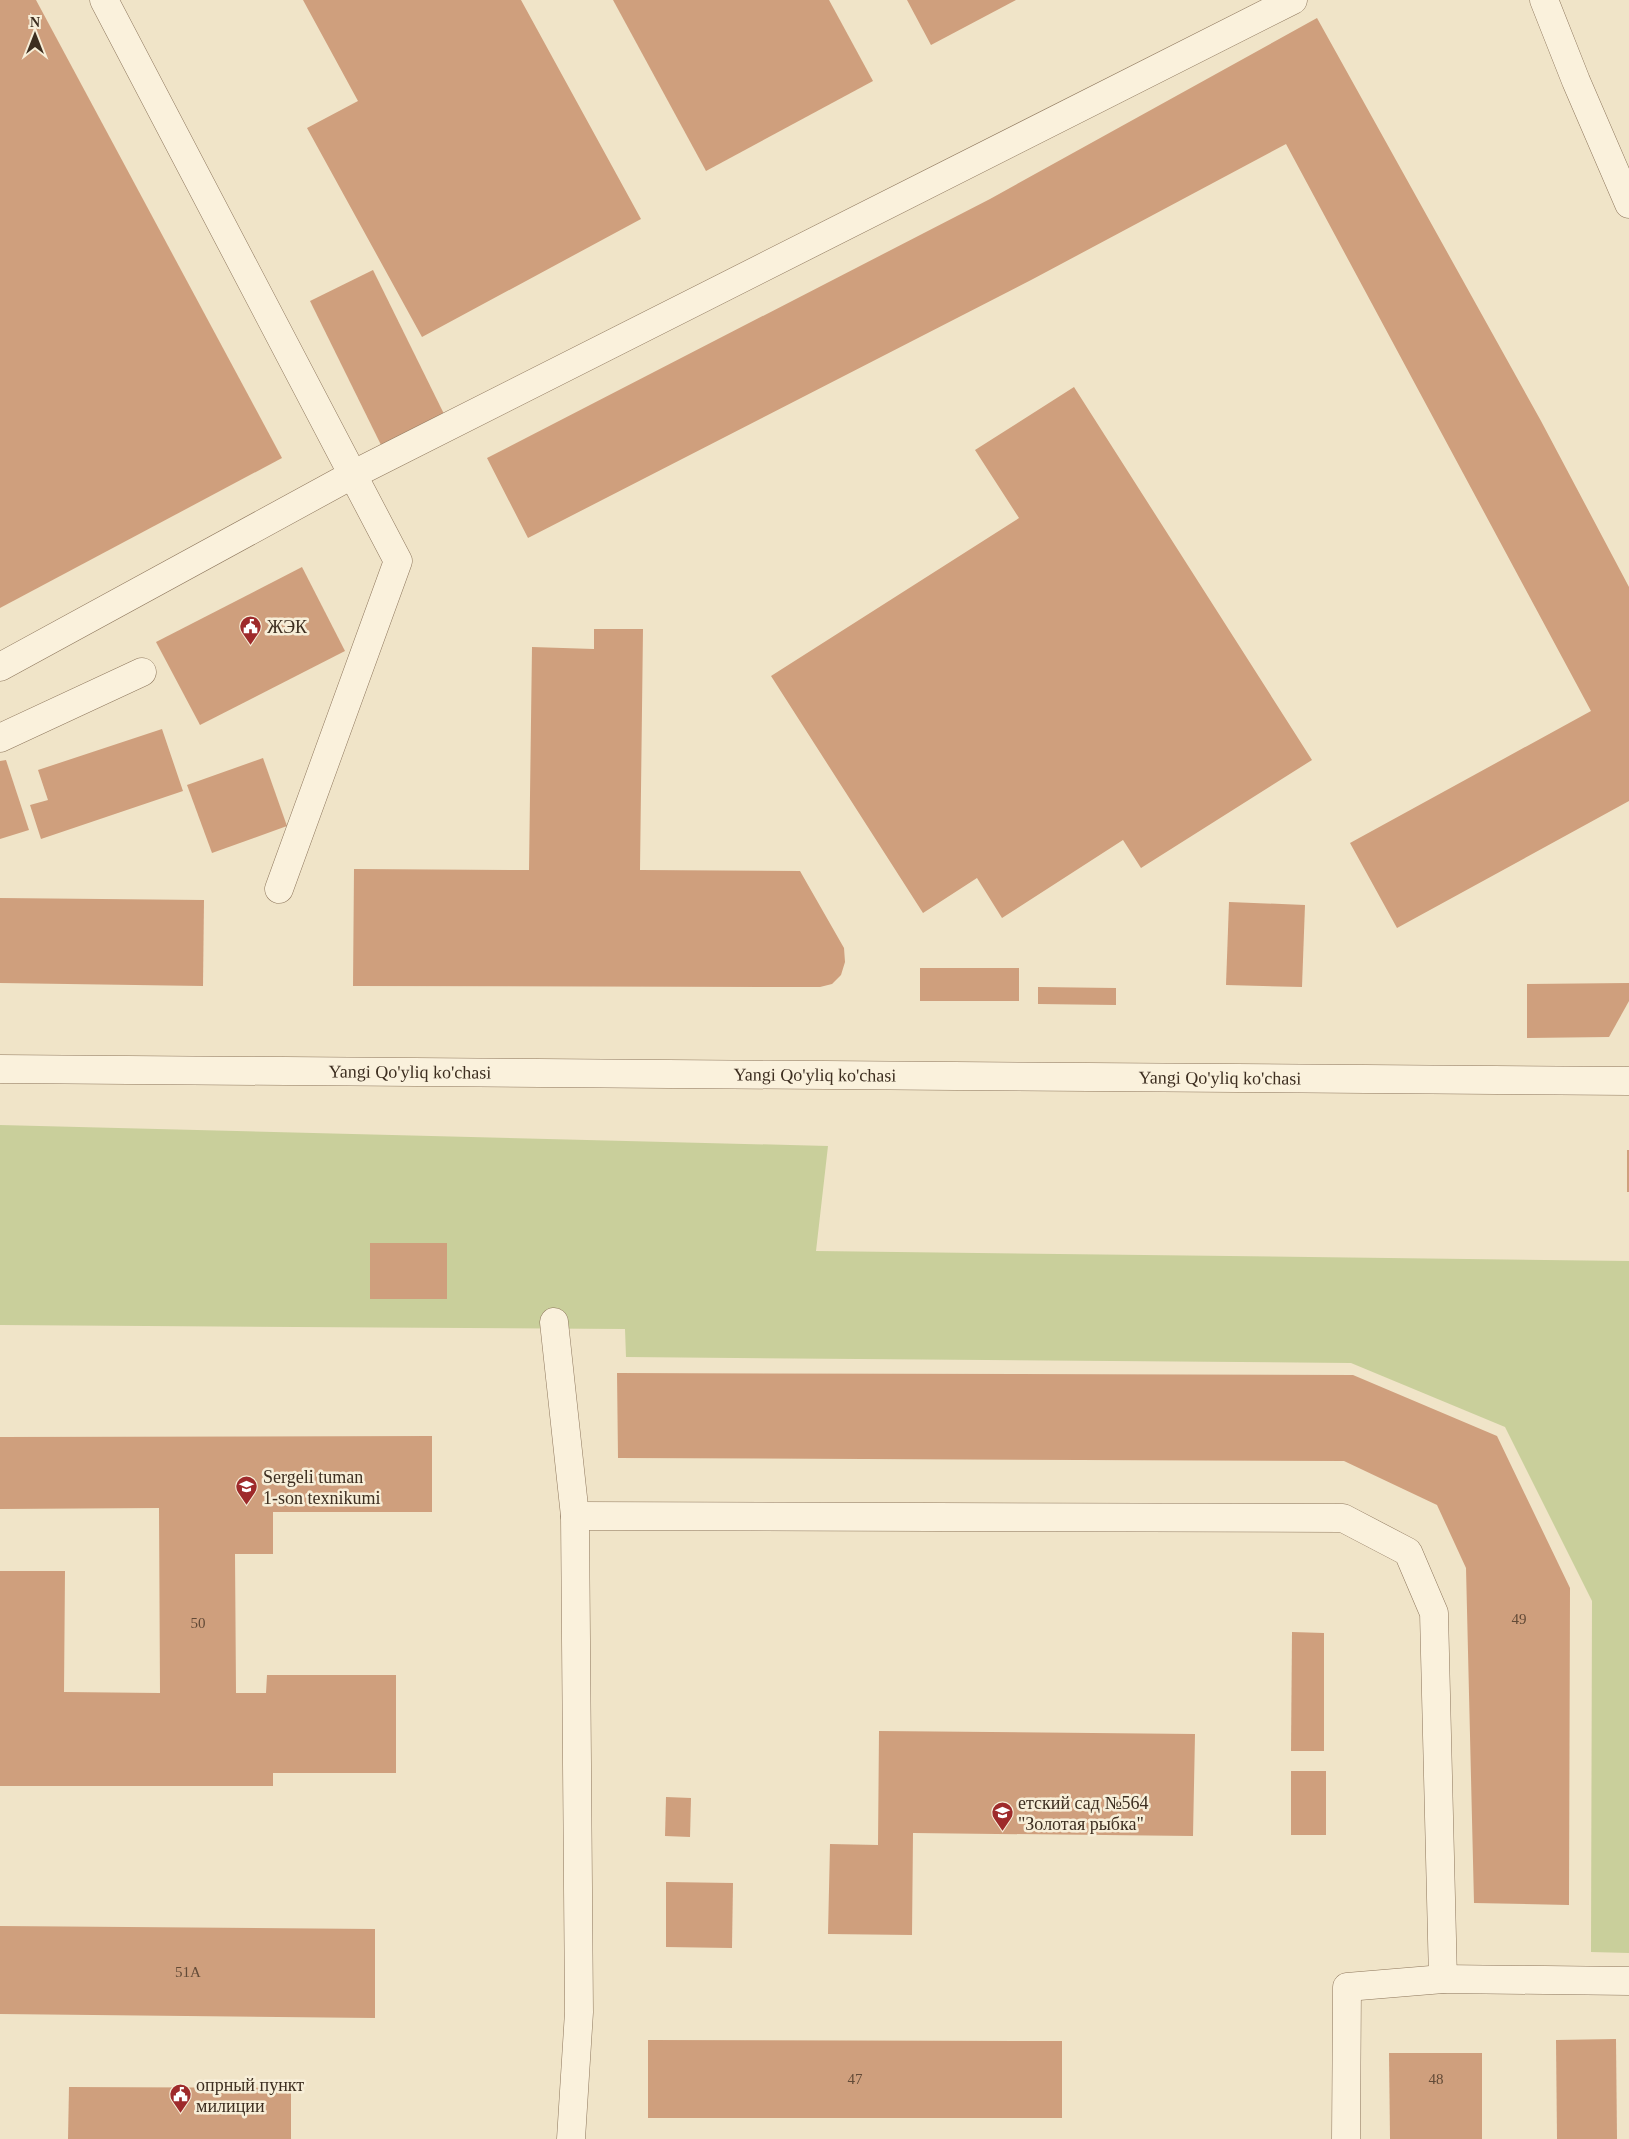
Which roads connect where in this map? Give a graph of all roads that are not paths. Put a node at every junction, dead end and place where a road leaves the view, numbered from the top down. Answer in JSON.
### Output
{"nodes":[{"id":1,"x":104,"y":0,"type":"edge"},
{"id":2,"x":1293,"y":0,"type":"edge"},
{"id":3,"x":1544,"y":0,"type":"edge"},
{"id":4,"x":1629,"y":204,"type":"edge"},
{"id":5,"x":352,"y":475,"type":"junction"},
{"id":6,"x":0,"y":667,"type":"edge"},
{"id":7,"x":142,"y":672,"type":"dead end"},
{"id":8,"x":0,"y":738,"type":"edge"},
{"id":9,"x":279,"y":889,"type":"dead end"},
{"id":10,"x":0,"y":1069,"type":"edge"},
{"id":11,"x":1629,"y":1081,"type":"edge"},
{"id":12,"x":554,"y":1322,"type":"dead end"},
{"id":13,"x":575,"y":1516,"type":"junction"},
{"id":14,"x":1443,"y":1979,"type":"junction"},
{"id":15,"x":1629,"y":1981,"type":"edge"},
{"id":16,"x":571,"y":2139,"type":"edge"},
{"id":17,"x":1346,"y":2139,"type":"edge"}],
"edges":[{"from":1,"to":5,"type":"street"},
{"from":2,"to":5,"type":"street"},
{"from":3,"to":4,"type":"street"},
{"from":5,"to":6,"type":"street"},
{"from":5,"to":9,"type":"street"},
{"from":7,"to":8,"type":"street"},
{"from":10,"to":11,"type":"street","name":"Yangi Qo'yliq ko'chasi"},
{"from":12,"to":13,"type":"street"},
{"from":13,"to":14,"type":"street"},
{"from":13,"to":16,"type":"street"},
{"from":14,"to":15,"type":"street"},
{"from":14,"to":17,"type":"street"}]}
